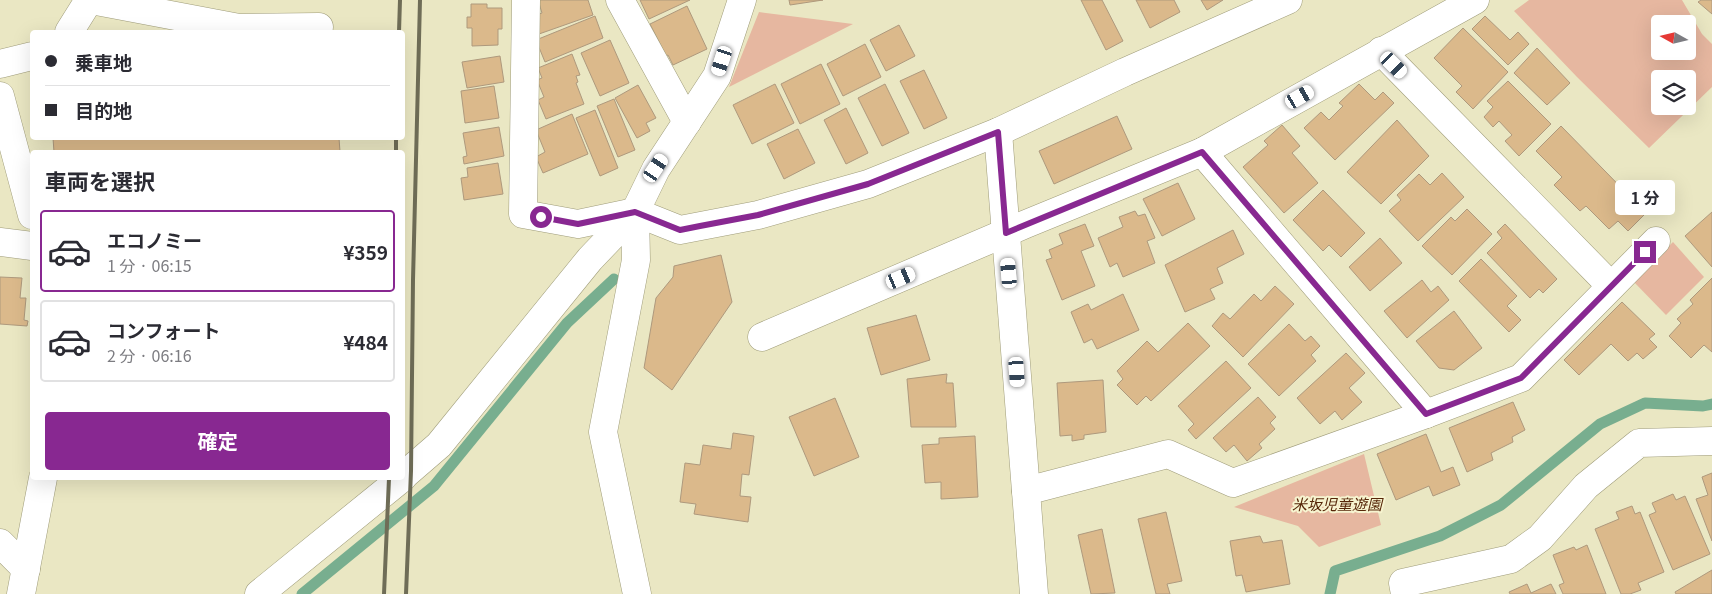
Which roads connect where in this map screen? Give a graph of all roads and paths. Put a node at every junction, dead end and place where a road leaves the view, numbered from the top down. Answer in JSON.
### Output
{"nodes":[{"id":1,"x":90,"y":0,"type":"edge"},
{"id":2,"x":526,"y":0,"type":"edge"},
{"id":3,"x":620,"y":0,"type":"edge"},
{"id":4,"x":742,"y":0,"type":"edge"},
{"id":5,"x":1288,"y":0,"type":"edge"},
{"id":6,"x":1475,"y":0,"type":"edge"},
{"id":7,"x":319,"y":26,"type":"dead end"},
{"id":8,"x":70,"y":30,"type":"edge"},
{"id":9,"x":1381,"y":51,"type":"junction"},
{"id":10,"x":30,"y":56,"type":"edge"},
{"id":11,"x":0,"y":64,"type":"edge"},
{"id":12,"x":0,"y":96,"type":"edge"},
{"id":13,"x":687,"y":122,"type":"junction"},
{"id":14,"x":998,"y":132,"type":"junction"},
{"id":15,"x":1202,"y":152,"type":"junction"},
{"id":16,"x":30,"y":208,"type":"edge"},
{"id":17,"x":635,"y":212,"type":"junction"},
{"id":18,"x":1006,"y":233,"type":"junction"},
{"id":19,"x":1656,"y":241,"type":"dead end"},
{"id":20,"x":0,"y":242,"type":"edge"},
{"id":21,"x":30,"y":246,"type":"edge"},
{"id":22,"x":1611,"y":286,"type":"junction"},
{"id":23,"x":762,"y":337,"type":"dead end"},
{"id":24,"x":1426,"y":414,"type":"junction"},
{"id":25,"x":1712,"y":442,"type":"edge"},
{"id":26,"x":405,"y":474,"type":"edge"},
{"id":27,"x":43,"y":480,"type":"edge"},
{"id":28,"x":398,"y":480,"type":"edge"},
{"id":29,"x":1026,"y":491,"type":"junction"},
{"id":30,"x":0,"y":543,"type":"edge"},
{"id":31,"x":24,"y":582,"type":"edge"},
{"id":32,"x":259,"y":594,"type":"edge"},
{"id":33,"x":637,"y":594,"type":"edge"},
{"id":34,"x":1034,"y":594,"type":"edge"},
{"id":35,"x":1405,"y":594,"type":"edge"}],
"edges":[{"from":1,"to":7,"type":"street"},
{"from":1,"to":8,"type":"street"},
{"from":2,"to":17,"type":"street"},
{"from":3,"to":13,"type":"street"},
{"from":4,"to":13,"type":"street"},
{"from":5,"to":14,"type":"street"},
{"from":6,"to":9,"type":"street"},
{"from":9,"to":15,"type":"street"},
{"from":9,"to":22,"type":"street"},
{"from":10,"to":11,"type":"street"},
{"from":12,"to":16,"type":"street"},
{"from":13,"to":17,"type":"street"},
{"from":14,"to":17,"type":"street"},
{"from":14,"to":18,"type":"street"},
{"from":15,"to":18,"type":"street"},
{"from":15,"to":24,"type":"street"},
{"from":17,"to":26,"type":"street"},
{"from":17,"to":33,"type":"street"},
{"from":18,"to":23,"type":"street"},
{"from":18,"to":29,"type":"street"},
{"from":19,"to":22,"type":"street"},
{"from":20,"to":21,"type":"street"},
{"from":22,"to":24,"type":"street"},
{"from":24,"to":29,"type":"street"},
{"from":25,"to":35,"type":"street"},
{"from":27,"to":31,"type":"street"},
{"from":28,"to":32,"type":"street"},
{"from":29,"to":34,"type":"street"},
{"from":30,"to":31,"type":"street"}]}
